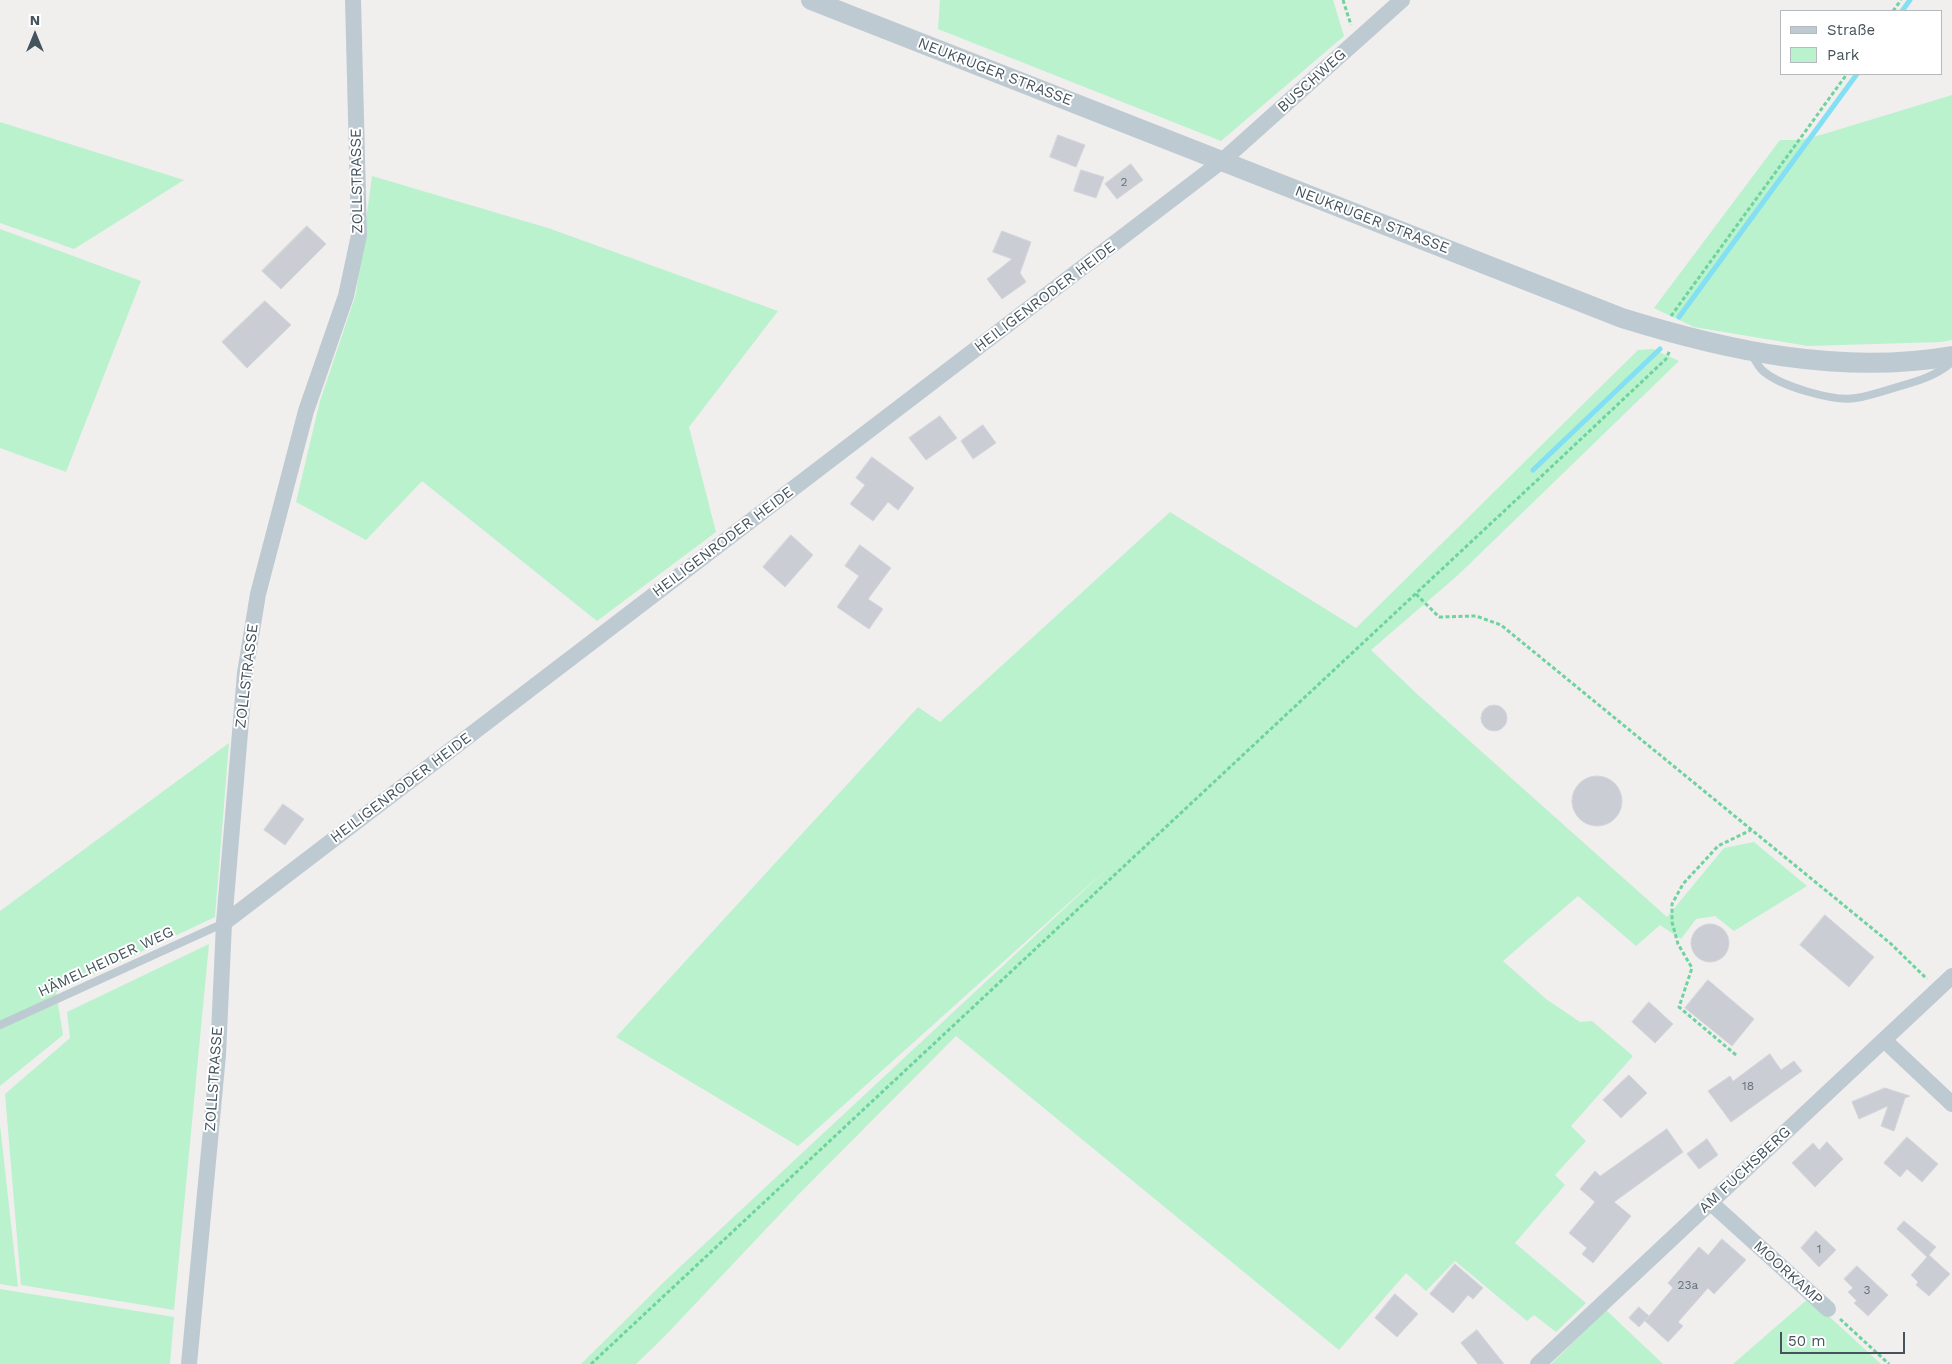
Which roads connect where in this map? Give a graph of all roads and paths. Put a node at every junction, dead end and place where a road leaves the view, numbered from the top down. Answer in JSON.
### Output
{"nodes":[{"id":1,"x":353,"y":0,"type":"edge"},
{"id":2,"x":811,"y":0,"type":"edge"},
{"id":3,"x":1343,"y":0,"type":"edge"},
{"id":4,"x":1402,"y":0,"type":"edge"},
{"id":5,"x":1359,"y":38,"type":"junction"},
{"id":6,"x":1847,"y":75,"type":"edge"},
{"id":7,"x":1222,"y":161,"type":"junction"},
{"id":8,"x":1669,"y":332,"type":"junction"},
{"id":9,"x":1749,"y":351,"type":"junction"},
{"id":10,"x":1952,"y":356,"type":"edge"},
{"id":11,"x":1952,"y":362,"type":"edge"},
{"id":12,"x":1416,"y":594,"type":"junction"},
{"id":13,"x":1751,"y":830,"type":"junction"},
{"id":14,"x":224,"y":923,"type":"junction"},
{"id":15,"x":1952,"y":976,"type":"edge"},
{"id":16,"x":1938,"y":989,"type":"junction"},
{"id":17,"x":0,"y":1025,"type":"edge"},
{"id":18,"x":1884,"y":1040,"type":"junction"},
{"id":19,"x":1736,"y":1055,"type":"dead end"},
{"id":20,"x":1952,"y":1104,"type":"edge"},
{"id":21,"x":1710,"y":1202,"type":"junction"},
{"id":22,"x":1828,"y":1309,"type":"joint"},
{"id":23,"x":189,"y":1364,"type":"edge"},
{"id":24,"x":591,"y":1364,"type":"edge"},
{"id":25,"x":1538,"y":1364,"type":"edge"},
{"id":26,"x":1889,"y":1364,"type":"edge"}],
"edges":[{"from":1,"to":14,"type":"street","name":"ZOLLSTRASSE"},
{"from":2,"to":7,"type":"street","name":"NEUKRUGER STRASSE"},
{"from":3,"to":5,"type":"path"},
{"from":4,"to":5,"type":"street","name":"BUSCHWEG"},
{"from":5,"to":7,"type":"street","name":"BUSCHWEG"},
{"from":6,"to":8,"type":"path"},
{"from":7,"to":8,"type":"street","name":"NEUKRUGER STRASSE"},
{"from":7,"to":14,"type":"street","name":"HEILIGENRODER HEIDE"},
{"from":8,"to":9,"type":"street","name":"NEUKRUGER STRASSE"},
{"from":8,"to":12,"type":"path"},
{"from":9,"to":10,"type":"street","name":"NEUKRUGER STRASSE"},
{"from":9,"to":11,"type":"lane"},
{"from":12,"to":13,"type":"path"},
{"from":12,"to":24,"type":"path"},
{"from":13,"to":16,"type":"path"},
{"from":13,"to":19,"type":"path"},
{"from":14,"to":17,"type":"lane","name":"HÄMELHEIDER WEG"},
{"from":14,"to":23,"type":"street","name":"ZOLLSTRASSE"},
{"from":15,"to":16,"type":"street","name":"AM FUCHSBERG"},
{"from":16,"to":18,"type":"street","name":"AM FUCHSBERG"},
{"from":18,"to":20,"type":"street"},
{"from":18,"to":21,"type":"street","name":"AM FUCHSBERG"},
{"from":21,"to":22,"type":"street","name":"MOORKAMP"},
{"from":21,"to":25,"type":"street","name":"AM FUCHSBERG"},
{"from":22,"to":26,"type":"path","name":"MOORKAMP"}]}
